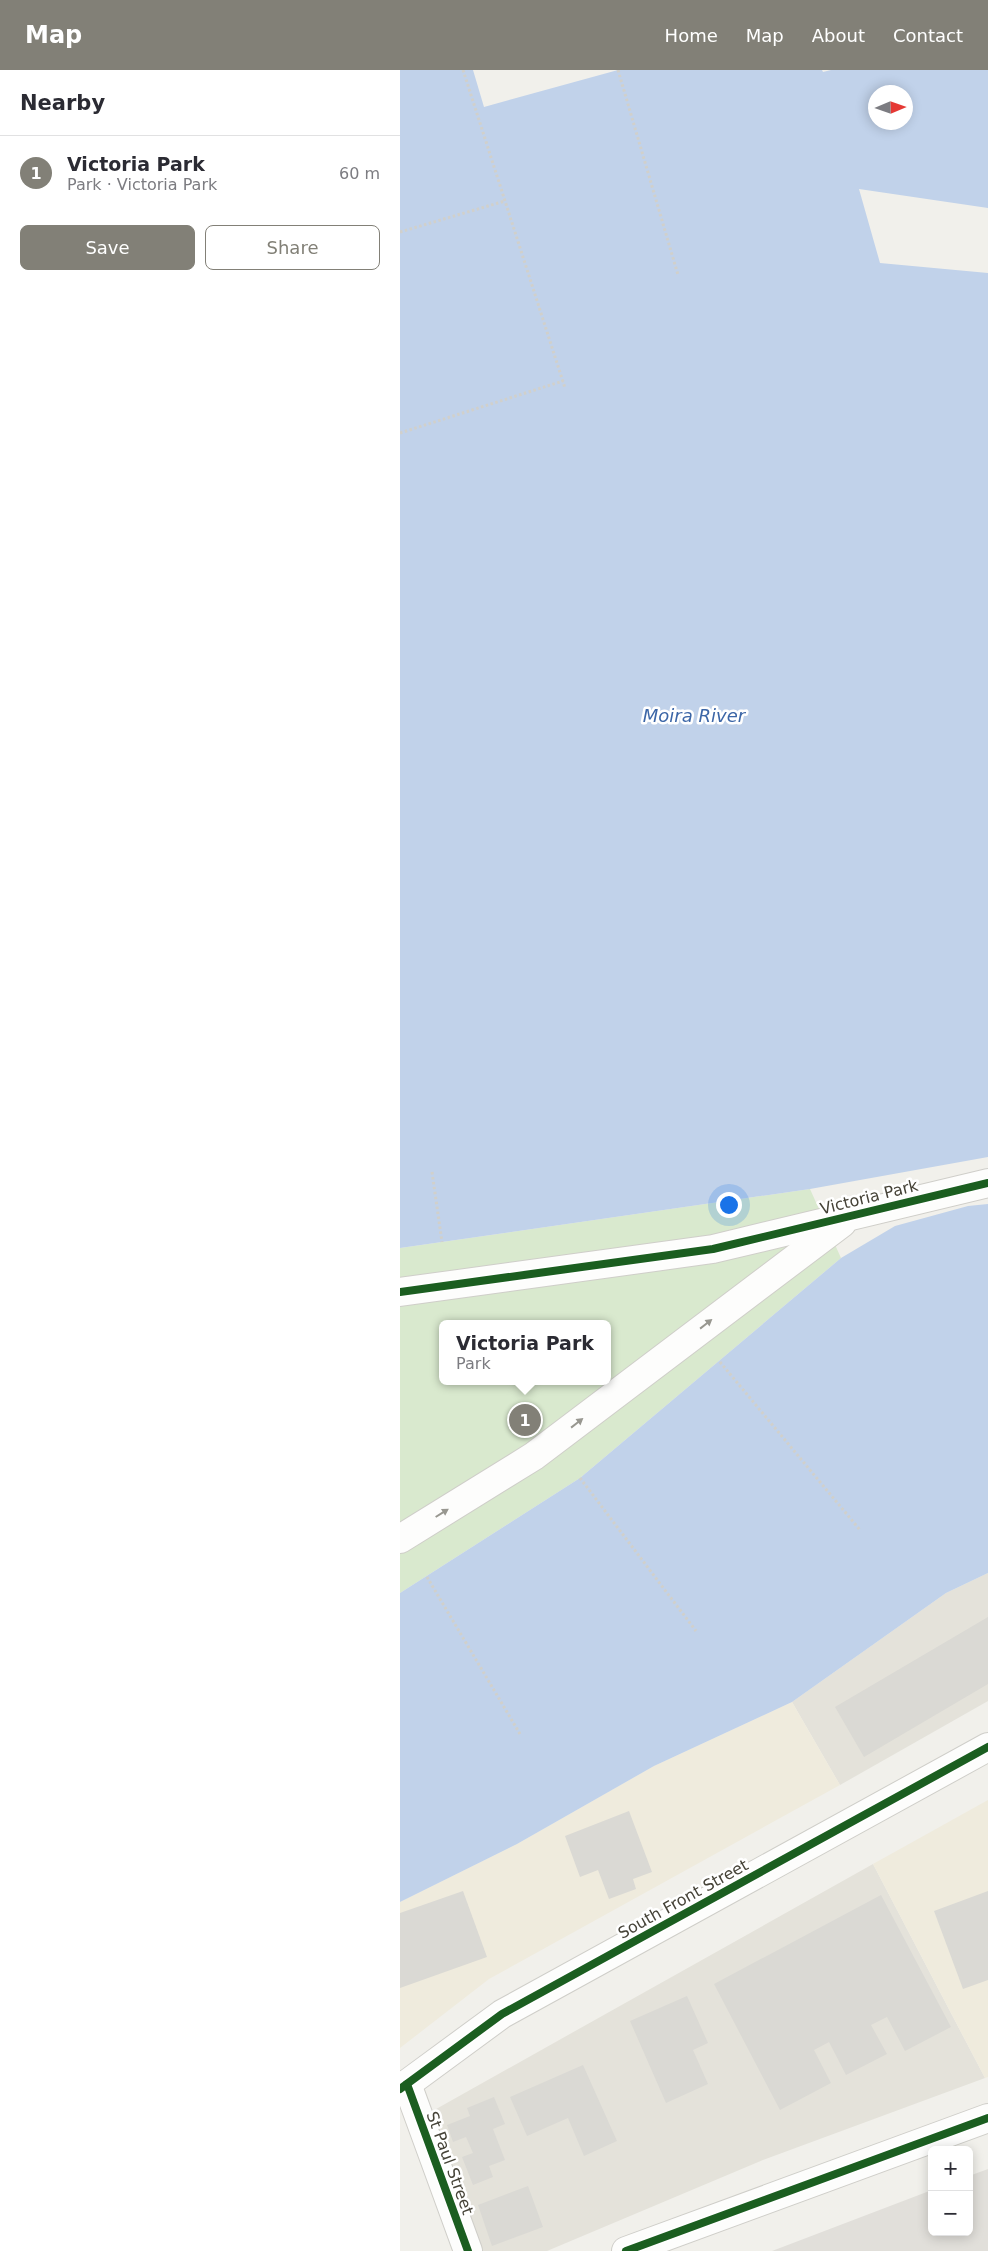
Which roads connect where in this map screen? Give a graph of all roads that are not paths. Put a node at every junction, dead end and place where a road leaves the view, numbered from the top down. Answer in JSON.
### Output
{"nodes":[{"id":1,"x":988,"y":1182,"type":"edge"},
{"id":2,"x":851,"y":1216,"type":"junction"},
{"id":3,"x":400,"y":1292,"type":"edge"},
{"id":4,"x":400,"y":1539,"type":"edge"},
{"id":5,"x":988,"y":1747,"type":"edge"},
{"id":6,"x":404,"y":2086,"type":"edge"},
{"id":7,"x":988,"y":2118,"type":"edge"},
{"id":8,"x":468,"y":2251,"type":"edge"},
{"id":9,"x":626,"y":2251,"type":"edge"}],
"edges":[{"from":1,"to":2,"type":"street","name":"Victoria Park"},
{"from":2,"to":3,"type":"street","name":"Victoria Park"},
{"from":4,"to":2,"type":"street","name":"Victoria Park","one_way":true},
{"from":5,"to":6,"type":"street","name":"South Front Street"},
{"from":6,"to":8,"type":"street","name":"St Paul Street"},
{"from":7,"to":9,"type":"street"}]}
